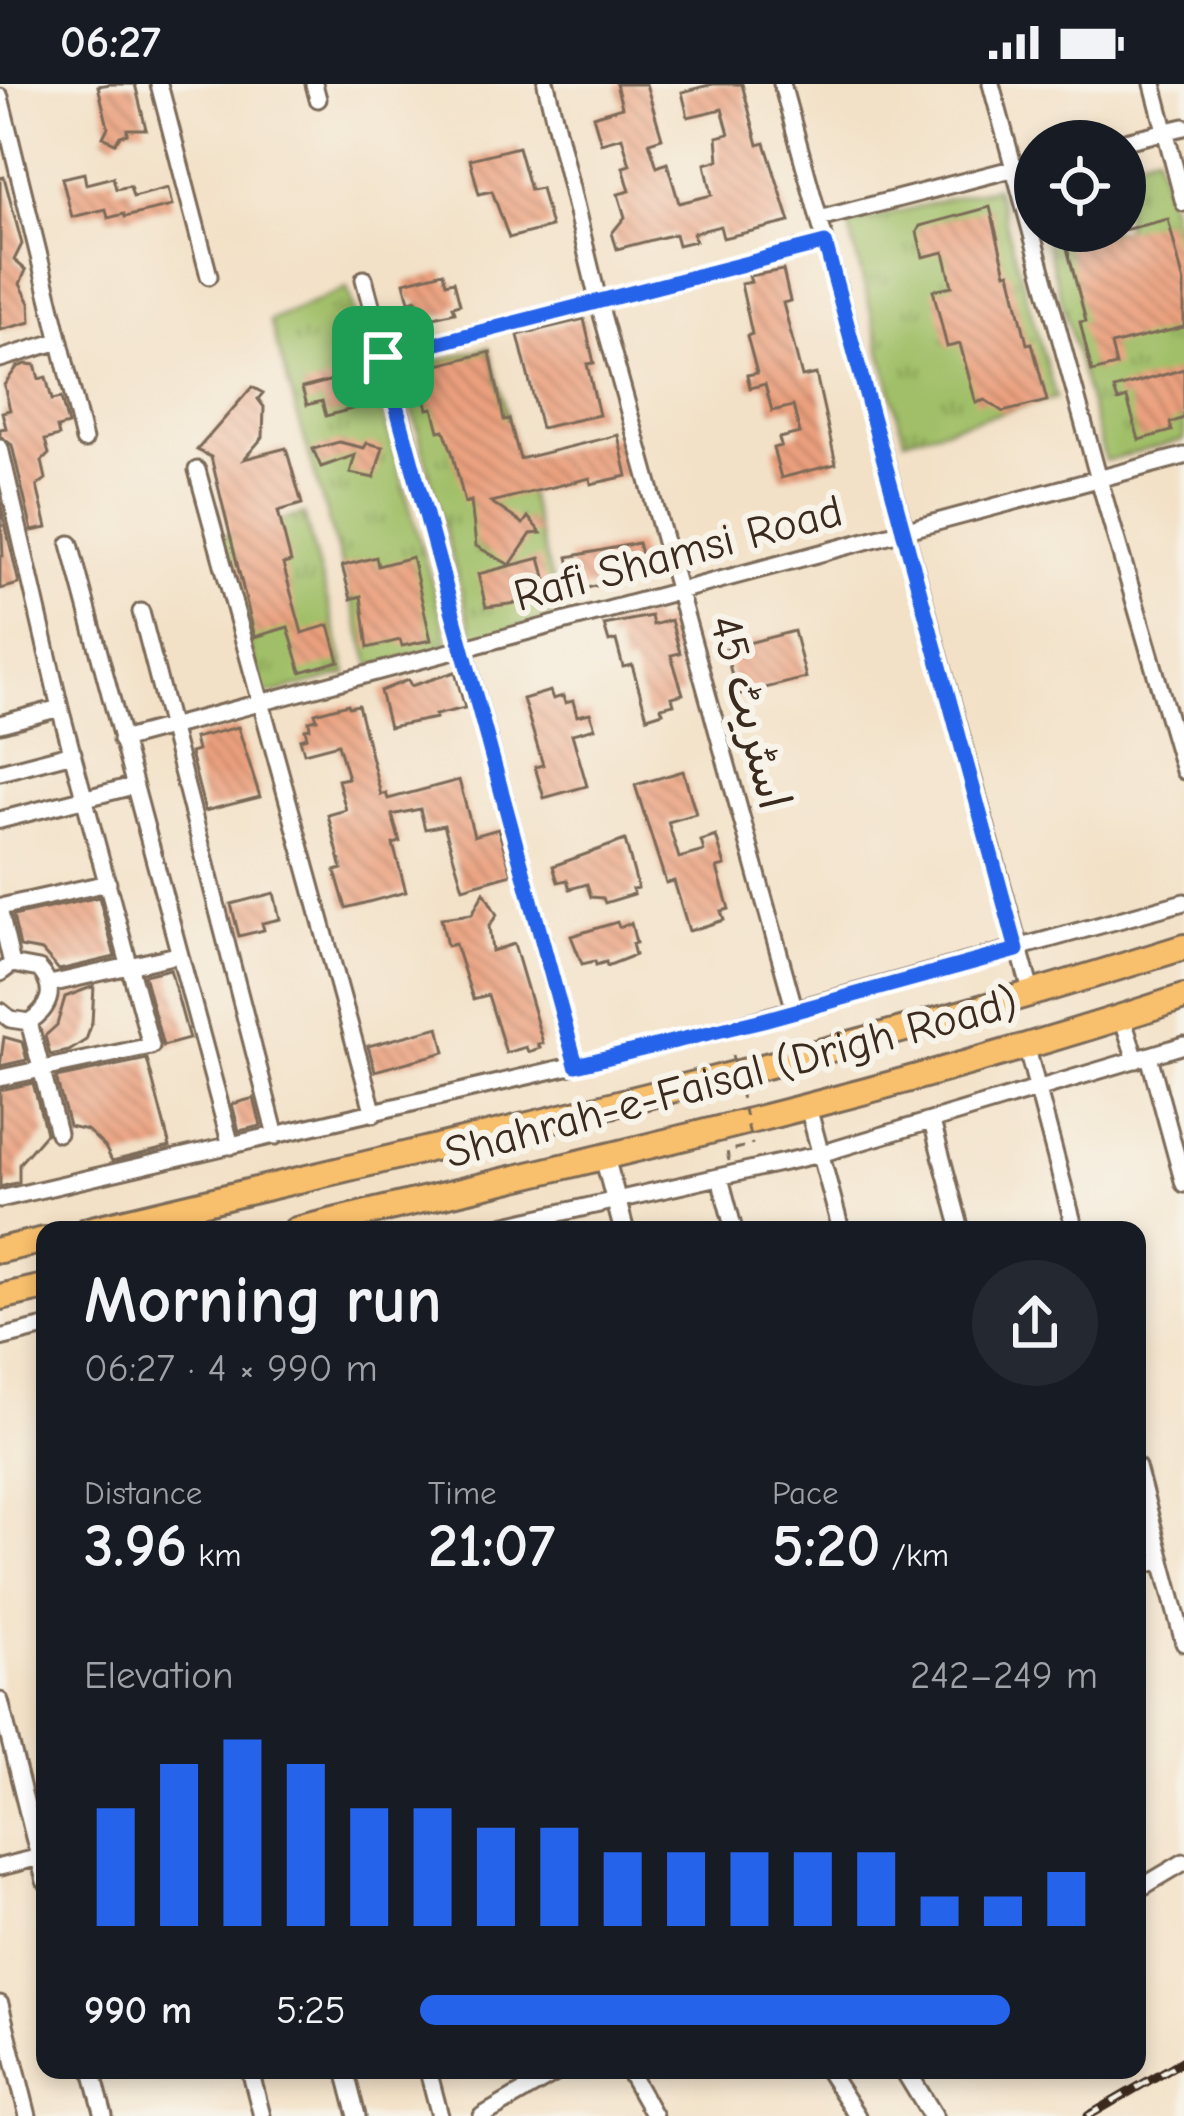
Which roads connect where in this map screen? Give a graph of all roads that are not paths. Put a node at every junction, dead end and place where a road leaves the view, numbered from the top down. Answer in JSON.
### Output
{"nodes":[{"id":1,"x":159,"y":84,"type":"edge"},
{"id":2,"x":546,"y":84,"type":"edge"},
{"id":3,"x":782,"y":84,"type":"edge"},
{"id":4,"x":991,"y":84,"type":"edge"},
{"id":5,"x":1154,"y":84,"type":"edge"},
{"id":6,"x":0,"y":97,"type":"edge"},
{"id":7,"x":1184,"y":127,"type":"edge"},
{"id":8,"x":1165,"y":131,"type":"junction"},
{"id":9,"x":1146,"y":136,"type":"edge"},
{"id":10,"x":1013,"y":168,"type":"junction"},
{"id":11,"x":1184,"y":203,"type":"edge"},
{"id":12,"x":819,"y":219,"type":"junction"},
{"id":13,"x":825,"y":243,"type":"junction"},
{"id":14,"x":209,"y":276,"type":"dead end"},
{"id":15,"x":364,"y":279,"type":"dead end"},
{"id":16,"x":598,"y":300,"type":"junction"},
{"id":17,"x":59,"y":341,"type":"junction"},
{"id":18,"x":383,"y":357,"type":"junction"},
{"id":19,"x":0,"y":359,"type":"edge"},
{"id":20,"x":84,"y":440,"type":"dead end"},
{"id":21,"x":0,"y":448,"type":"edge"},
{"id":22,"x":1184,"y":456,"type":"edge"},
{"id":23,"x":197,"y":470,"type":"dead end"},
{"id":24,"x":1098,"y":476,"type":"junction"},
{"id":25,"x":902,"y":529,"type":"junction"},
{"id":26,"x":70,"y":544,"type":"dead end"},
{"id":27,"x":679,"y":590,"type":"junction"},
{"id":28,"x":141,"y":612,"type":"dead end"},
{"id":29,"x":463,"y":649,"type":"junction"},
{"id":30,"x":258,"y":703,"type":"junction"},
{"id":31,"x":61,"y":708,"type":"junction"},
{"id":32,"x":0,"y":724,"type":"edge"},
{"id":33,"x":171,"y":727,"type":"junction"},
{"id":34,"x":121,"y":740,"type":"junction"},
{"id":35,"x":73,"y":753,"type":"junction"},
{"id":36,"x":1184,"y":771,"type":"edge"},
{"id":37,"x":0,"y":772,"type":"edge"},
{"id":38,"x":133,"y":786,"type":"junction"},
{"id":39,"x":85,"y":799,"type":"junction"},
{"id":40,"x":0,"y":820,"type":"edge"},
{"id":41,"x":108,"y":883,"type":"junction"},
{"id":42,"x":1184,"y":902,"type":"edge"},
{"id":43,"x":0,"y":910,"type":"edge"},
{"id":44,"x":1184,"y":947,"type":"edge"},
{"id":45,"x":1017,"y":950,"type":"junction"},
{"id":46,"x":177,"y":955,"type":"junction"},
{"id":47,"x":130,"y":964,"type":"junction"},
{"id":48,"x":6,"y":969,"type":"edge"},
{"id":49,"x":50,"y":984,"type":"junction"},
{"id":50,"x":1032,"y":995,"type":"junction"},
{"id":51,"x":1184,"y":997,"type":"edge"},
{"id":52,"x":0,"y":1011,"type":"edge"},
{"id":53,"x":795,"y":1011,"type":"junction"},
{"id":54,"x":1123,"y":1017,"type":"junction"},
{"id":55,"x":29,"y":1022,"type":"junction"},
{"id":56,"x":1026,"y":1045,"type":"junction"},
{"id":57,"x":1184,"y":1045,"type":"edge"},
{"id":58,"x":1142,"y":1058,"type":"junction"},
{"id":59,"x":576,"y":1065,"type":"junction"},
{"id":60,"x":41,"y":1070,"type":"junction"},
{"id":61,"x":0,"y":1078,"type":"edge"},
{"id":62,"x":1039,"y":1091,"type":"junction"},
{"id":63,"x":808,"y":1107,"type":"junction"},
{"id":64,"x":374,"y":1114,"type":"junction"},
{"id":65,"x":932,"y":1122,"type":"junction"},
{"id":66,"x":58,"y":1133,"type":"dead end"},
{"id":67,"x":276,"y":1136,"type":"junction"},
{"id":68,"x":231,"y":1146,"type":"junction"},
{"id":69,"x":820,"y":1154,"type":"junction"},
{"id":70,"x":605,"y":1159,"type":"junction"},
{"id":71,"x":720,"y":1178,"type":"junction"},
{"id":72,"x":1184,"y":1184,"type":"edge"},
{"id":73,"x":0,"y":1199,"type":"edge"},
{"id":74,"x":617,"y":1202,"type":"junction"},
{"id":75,"x":388,"y":1219,"type":"edge"},
{"id":76,"x":126,"y":1221,"type":"edge"},
{"id":77,"x":534,"y":1221,"type":"edge"},
{"id":78,"x":622,"y":1221,"type":"edge"},
{"id":79,"x":732,"y":1221,"type":"edge"},
{"id":80,"x":839,"y":1221,"type":"edge"},
{"id":81,"x":959,"y":1221,"type":"edge"},
{"id":82,"x":1073,"y":1221,"type":"edge"},
{"id":83,"x":36,"y":1242,"type":"edge"},
{"id":84,"x":0,"y":1250,"type":"edge"},
{"id":85,"x":36,"y":1289,"type":"edge"},
{"id":86,"x":0,"y":1297,"type":"edge"},
{"id":87,"x":36,"y":1330,"type":"edge"},
{"id":88,"x":0,"y":1338,"type":"edge"},
{"id":89,"x":1146,"y":1500,"type":"edge"},
{"id":90,"x":1162,"y":1560,"type":"junction"},
{"id":91,"x":1146,"y":1564,"type":"edge"},
{"id":92,"x":1184,"y":1643,"type":"edge"},
{"id":93,"x":0,"y":1701,"type":"edge"},
{"id":94,"x":36,"y":1835,"type":"edge"},
{"id":95,"x":36,"y":1858,"type":"edge"},
{"id":96,"x":1184,"y":1862,"type":"edge"},
{"id":97,"x":0,"y":1867,"type":"edge"},
{"id":98,"x":1146,"y":1884,"type":"edge"},
{"id":99,"x":0,"y":2004,"type":"edge"},
{"id":100,"x":3,"y":2030,"type":"edge"},
{"id":101,"x":94,"y":2079,"type":"edge"},
{"id":102,"x":252,"y":2079,"type":"edge"},
{"id":103,"x":347,"y":2079,"type":"edge"},
{"id":104,"x":430,"y":2079,"type":"edge"},
{"id":105,"x":546,"y":2079,"type":"edge"},
{"id":106,"x":633,"y":2079,"type":"edge"},
{"id":107,"x":833,"y":2079,"type":"edge"},
{"id":108,"x":910,"y":2079,"type":"edge"},
{"id":109,"x":28,"y":2116,"type":"edge"},
{"id":110,"x":104,"y":2116,"type":"edge"},
{"id":111,"x":262,"y":2116,"type":"edge"},
{"id":112,"x":357,"y":2116,"type":"edge"},
{"id":113,"x":440,"y":2116,"type":"edge"},
{"id":114,"x":482,"y":2116,"type":"edge"},
{"id":115,"x":654,"y":2116,"type":"edge"},
{"id":116,"x":857,"y":2116,"type":"edge"},
{"id":117,"x":933,"y":2116,"type":"edge"}],
"edges":[{"from":1,"to":14,"type":"street"},
{"from":2,"to":16,"type":"street","name":"اسٹریٹ 45"},
{"from":3,"to":12,"type":"street"},
{"from":4,"to":10,"type":"street"},
{"from":5,"to":8,"type":"street"},
{"from":6,"to":17,"type":"street"},
{"from":7,"to":8,"type":"street"},
{"from":8,"to":9,"type":"street"},
{"from":8,"to":11,"type":"street"},
{"from":10,"to":12,"type":"street"},
{"from":10,"to":24,"type":"street"},
{"from":12,"to":13,"type":"street"},
{"from":13,"to":16,"type":"street"},
{"from":13,"to":25,"type":"street"},
{"from":15,"to":18,"type":"street"},
{"from":16,"to":18,"type":"street"},
{"from":16,"to":27,"type":"street","name":"اسٹریٹ 45"},
{"from":17,"to":19,"type":"street"},
{"from":17,"to":20,"type":"street"},
{"from":18,"to":29,"type":"street"},
{"from":21,"to":31,"type":"street"},
{"from":22,"to":24,"type":"street","name":"Rafi Shamsi Road"},
{"from":23,"to":30,"type":"street"},
{"from":24,"to":25,"type":"street","name":"Rafi Shamsi Road"},
{"from":24,"to":36,"type":"street"},
{"from":25,"to":27,"type":"street","name":"Rafi Shamsi Road"},
{"from":25,"to":45,"type":"street"},
{"from":26,"to":34,"type":"street"},
{"from":27,"to":29,"type":"street","name":"Rafi Shamsi Road"},
{"from":27,"to":53,"type":"street","name":"اسٹریٹ 45"},
{"from":28,"to":33,"type":"street"},
{"from":29,"to":30,"type":"street","name":"Rafi Shamsi Road"},
{"from":29,"to":59,"type":"street"},
{"from":30,"to":33,"type":"street","name":"Rafi Shamsi Road"},
{"from":30,"to":64,"type":"street"},
{"from":31,"to":32,"type":"street"},
{"from":31,"to":35,"type":"street"},
{"from":33,"to":34,"type":"street","name":"Rafi Shamsi Road"},
{"from":33,"to":67,"type":"street"},
{"from":34,"to":38,"type":"street"},
{"from":35,"to":37,"type":"street"},
{"from":35,"to":39,"type":"street"},
{"from":38,"to":39,"type":"street"},
{"from":38,"to":46,"type":"street"},
{"from":39,"to":40,"type":"street"},
{"from":39,"to":41,"type":"street"},
{"from":41,"to":43,"type":"street"},
{"from":41,"to":47,"type":"street"},
{"from":42,"to":45,"type":"street"},
{"from":43,"to":48,"type":"street"},
{"from":44,"to":50,"type":"highway","name":"Shahrah-e-Faisal (Drigh Road)"},
{"from":45,"to":50,"type":"street"},
{"from":45,"to":53,"type":"street"},
{"from":46,"to":47,"type":"street"},
{"from":46,"to":68,"type":"street"},
{"from":47,"to":49,"type":"street"},
{"from":47,"to":60,"type":"street"},
{"from":48,"to":49,"type":"street"},
{"from":49,"to":55,"type":"street"},
{"from":50,"to":76,"type":"highway","name":"Shahrah-e-Faisal (Drigh Road)"},
{"from":51,"to":54,"type":"highway","name":"Shahrah-e-Faisal (Drigh Road)"},
{"from":52,"to":55,"type":"street"},
{"from":53,"to":59,"type":"street"},
{"from":54,"to":56,"type":"highway","name":"Shahrah-e-Faisal (Drigh Road)"},
{"from":54,"to":58,"type":"street"},
{"from":55,"to":60,"type":"street"},
{"from":56,"to":62,"type":"street"},
{"from":56,"to":63,"type":"highway","name":"Shahrah-e-Faisal (Drigh Road)"},
{"from":57,"to":58,"type":"street"},
{"from":58,"to":62,"type":"street"},
{"from":58,"to":72,"type":"street"},
{"from":59,"to":64,"type":"street"},
{"from":60,"to":61,"type":"street"},
{"from":60,"to":66,"type":"street"},
{"from":62,"to":65,"type":"street"},
{"from":62,"to":82,"type":"street"},
{"from":63,"to":69,"type":"street"},
{"from":63,"to":70,"type":"highway","name":"Shahrah-e-Faisal (Drigh Road)"},
{"from":64,"to":67,"type":"street"},
{"from":65,"to":69,"type":"street"},
{"from":65,"to":81,"type":"street"},
{"from":67,"to":68,"type":"street"},
{"from":68,"to":73,"type":"street"},
{"from":69,"to":71,"type":"street"},
{"from":69,"to":80,"type":"street"},
{"from":70,"to":74,"type":"street"},
{"from":70,"to":75,"type":"highway","name":"Shahrah-e-Faisal (Drigh Road)"},
{"from":71,"to":74,"type":"street"},
{"from":71,"to":79,"type":"street"},
{"from":74,"to":77,"type":"street"},
{"from":74,"to":78,"type":"street"},
{"from":83,"to":84,"type":"highway"},
{"from":85,"to":86,"type":"highway"},
{"from":87,"to":88,"type":"street"},
{"from":89,"to":90,"type":"street"},
{"from":90,"to":91,"type":"street"},
{"from":90,"to":92,"type":"street"},
{"from":93,"to":94,"type":"street"},
{"from":95,"to":97,"type":"street"},
{"from":96,"to":98,"type":"street"},
{"from":99,"to":100,"type":"street"},
{"from":100,"to":109,"type":"street"},
{"from":101,"to":110,"type":"street"},
{"from":102,"to":111,"type":"street"},
{"from":103,"to":112,"type":"street"},
{"from":104,"to":113,"type":"street"},
{"from":105,"to":114,"type":"street"},
{"from":106,"to":115,"type":"street"},
{"from":107,"to":116,"type":"street"},
{"from":108,"to":117,"type":"street"}]}
